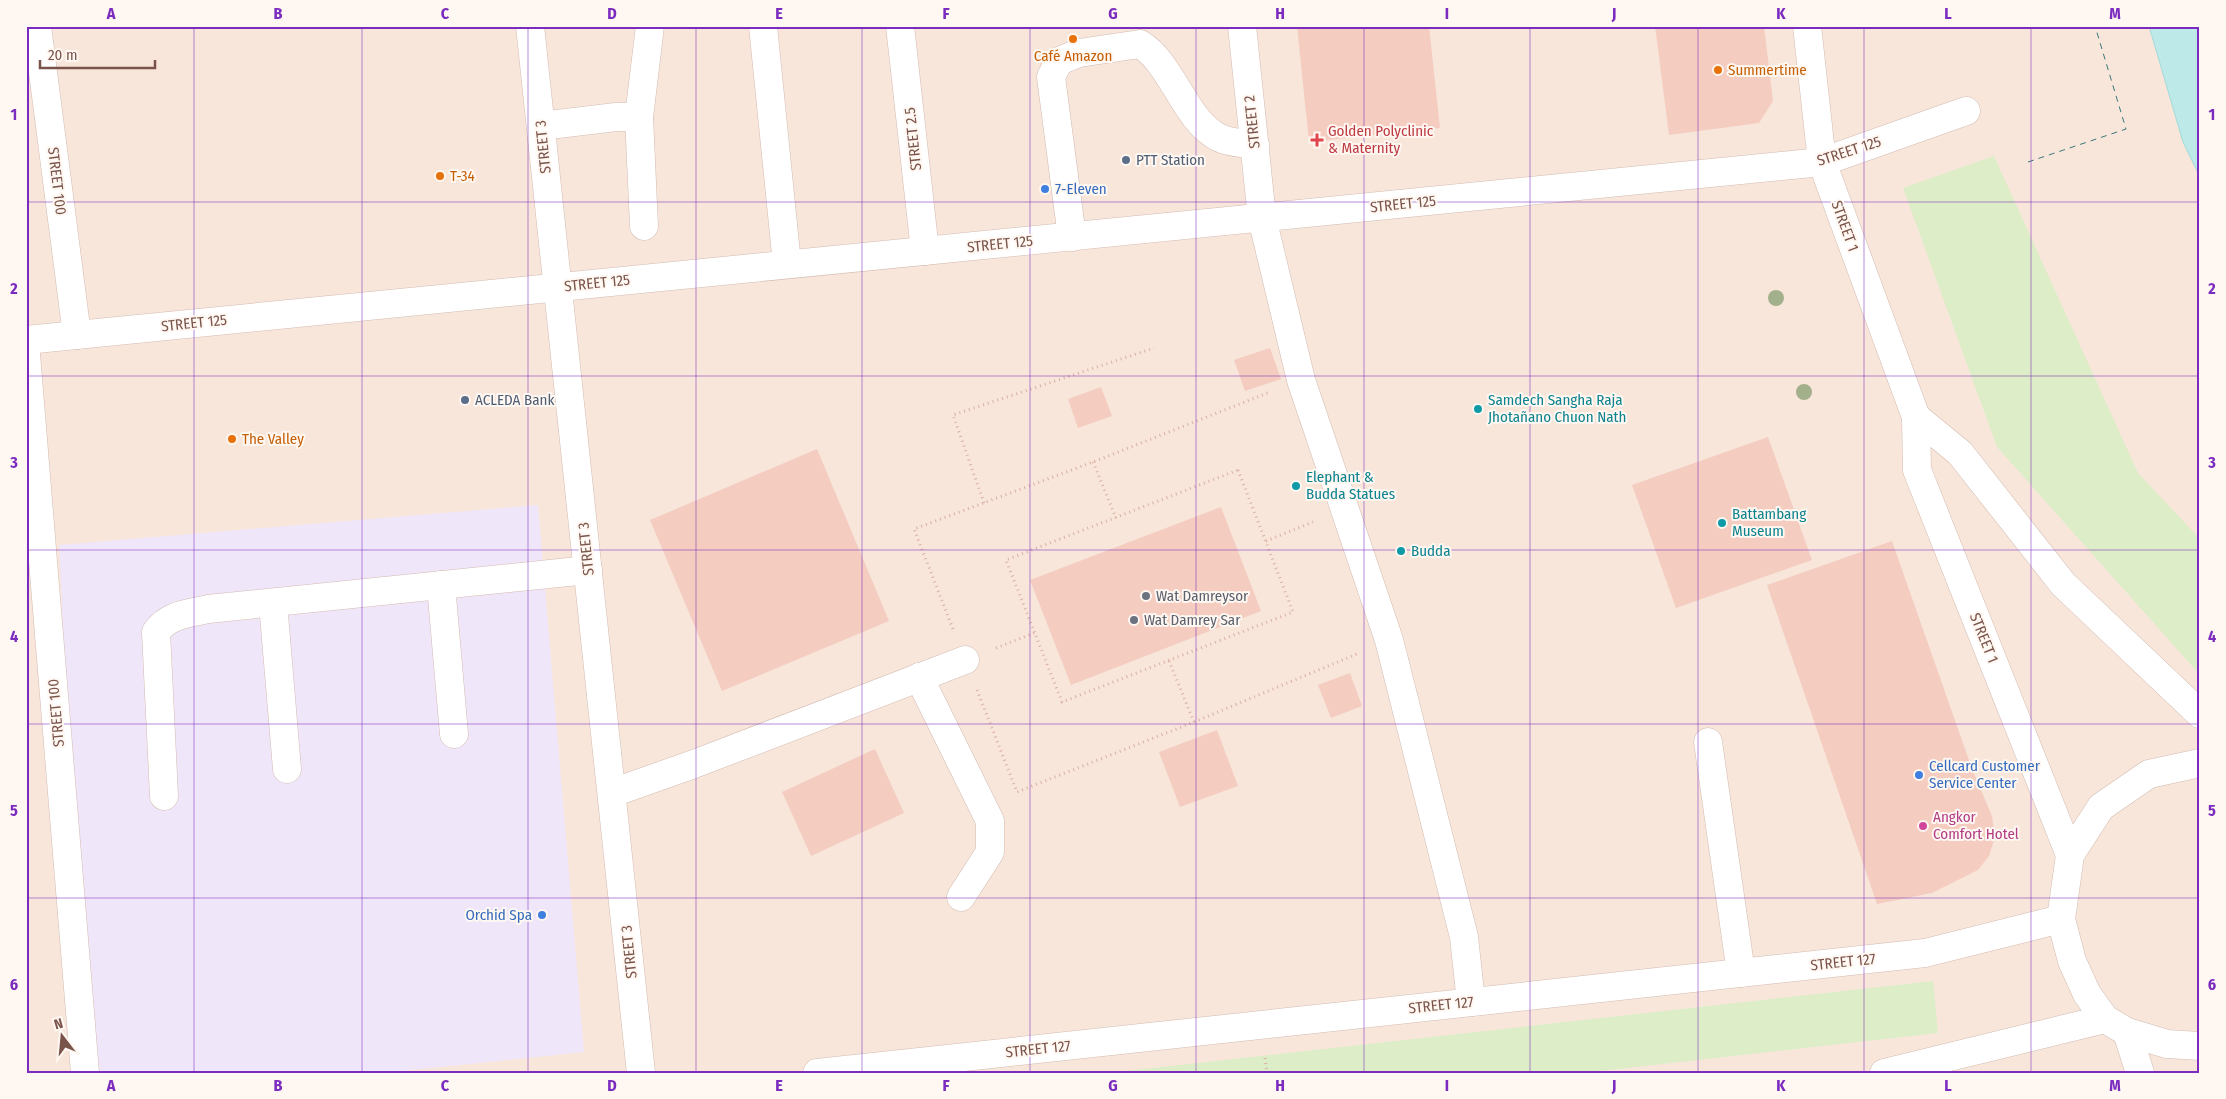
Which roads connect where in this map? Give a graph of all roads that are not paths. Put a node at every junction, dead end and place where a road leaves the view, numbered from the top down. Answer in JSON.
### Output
{"nodes":[{"id":1,"x":38,"y":26,"type":"edge"},
{"id":2,"x":530,"y":26,"type":"edge"},
{"id":3,"x":650,"y":26,"type":"edge"},
{"id":4,"x":763,"y":26,"type":"edge"},
{"id":5,"x":900,"y":26,"type":"edge"},
{"id":6,"x":1242,"y":26,"type":"edge"},
{"id":7,"x":1807,"y":26,"type":"edge"},
{"id":8,"x":1966,"y":111,"type":"dead end"},
{"id":9,"x":640,"y":117,"type":"junction"},
{"id":10,"x":541,"y":126,"type":"junction"},
{"id":11,"x":1255,"y":145,"type":"junction"},
{"id":12,"x":1822,"y":162,"type":"junction"},
{"id":13,"x":1262,"y":218,"type":"junction"},
{"id":14,"x":644,"y":226,"type":"dead end"},
{"id":15,"x":1072,"y":237,"type":"junction"},
{"id":16,"x":925,"y":251,"type":"junction"},
{"id":17,"x":787,"y":264,"type":"junction"},
{"id":18,"x":558,"y":287,"type":"junction"},
{"id":19,"x":77,"y":335,"type":"junction"},
{"id":20,"x":26,"y":340,"type":"edge"},
{"id":21,"x":26,"y":354,"type":"edge"},
{"id":22,"x":1916,"y":417,"type":"junction"},
{"id":23,"x":588,"y":570,"type":"junction"},
{"id":24,"x":441,"y":586,"type":"junction"},
{"id":25,"x":273,"y":602,"type":"junction"},
{"id":26,"x":965,"y":660,"type":"road end"},
{"id":27,"x":919,"y":678,"type":"junction"},
{"id":28,"x":2200,"y":714,"type":"edge"},
{"id":29,"x":454,"y":734,"type":"dead end"},
{"id":30,"x":1708,"y":742,"type":"dead end"},
{"id":31,"x":2200,"y":763,"type":"edge"},
{"id":32,"x":287,"y":769,"type":"dead end"},
{"id":33,"x":612,"y":792,"type":"junction"},
{"id":34,"x":164,"y":796,"type":"dead end"},
{"id":35,"x":2070,"y":855,"type":"junction"},
{"id":36,"x":961,"y":897,"type":"dead end"},
{"id":37,"x":2062,"y":919,"type":"junction"},
{"id":38,"x":1741,"y":973,"type":"junction"},
{"id":39,"x":1471,"y":1002,"type":"junction"},
{"id":40,"x":2116,"y":1025,"type":"junction"},
{"id":41,"x":2200,"y":1046,"type":"edge"},
{"id":42,"x":86,"y":1073,"type":"edge"},
{"id":43,"x":641,"y":1073,"type":"edge"},
{"id":44,"x":817,"y":1073,"type":"edge"},
{"id":45,"x":1884,"y":1073,"type":"edge"},
{"id":46,"x":2140,"y":1073,"type":"edge"}],
"edges":[{"from":1,"to":19,"type":"street","name":"STREET 100"},
{"from":2,"to":10,"type":"street","name":"STREET 3"},
{"from":3,"to":9,"type":"street"},
{"from":4,"to":17,"type":"street"},
{"from":5,"to":16,"type":"street","name":"STREET 2.5"},
{"from":6,"to":11,"type":"street","name":"STREET 2"},
{"from":7,"to":12,"type":"street","name":"STREET 1"},
{"from":8,"to":12,"type":"street","name":"STREET 125"},
{"from":9,"to":10,"type":"street"},
{"from":9,"to":14,"type":"street"},
{"from":10,"to":18,"type":"street","name":"STREET 3"},
{"from":11,"to":13,"type":"street","name":"STREET 2"},
{"from":11,"to":15,"type":"street"},
{"from":12,"to":13,"type":"street","name":"STREET 125"},
{"from":12,"to":22,"type":"street","name":"STREET 1"},
{"from":13,"to":15,"type":"street","name":"STREET 125"},
{"from":13,"to":39,"type":"street","name":"STREET 2"},
{"from":15,"to":16,"type":"street","name":"STREET 125"},
{"from":16,"to":17,"type":"street","name":"STREET 125"},
{"from":17,"to":18,"type":"street","name":"STREET 125"},
{"from":18,"to":19,"type":"street","name":"STREET 125"},
{"from":18,"to":23,"type":"street","name":"STREET 3"},
{"from":19,"to":20,"type":"street","name":"STREET 125"},
{"from":21,"to":42,"type":"street","name":"STREET 100"},
{"from":22,"to":28,"type":"street"},
{"from":22,"to":35,"type":"street","name":"STREET 1"},
{"from":23,"to":24,"type":"street"},
{"from":23,"to":33,"type":"street","name":"STREET 3"},
{"from":24,"to":25,"type":"street"},
{"from":24,"to":29,"type":"street"},
{"from":25,"to":32,"type":"street"},
{"from":25,"to":34,"type":"street"},
{"from":26,"to":27,"type":"street"},
{"from":27,"to":33,"type":"street"},
{"from":27,"to":36,"type":"street"},
{"from":30,"to":38,"type":"street"},
{"from":31,"to":35,"type":"street"},
{"from":33,"to":43,"type":"street","name":"STREET 3"},
{"from":35,"to":37,"type":"street"},
{"from":37,"to":38,"type":"street","name":"STREET 127"},
{"from":37,"to":40,"type":"street"},
{"from":38,"to":39,"type":"street","name":"STREET 127"},
{"from":39,"to":44,"type":"street","name":"STREET 127"},
{"from":40,"to":41,"type":"street"},
{"from":40,"to":45,"type":"street"},
{"from":40,"to":46,"type":"street"}]}
